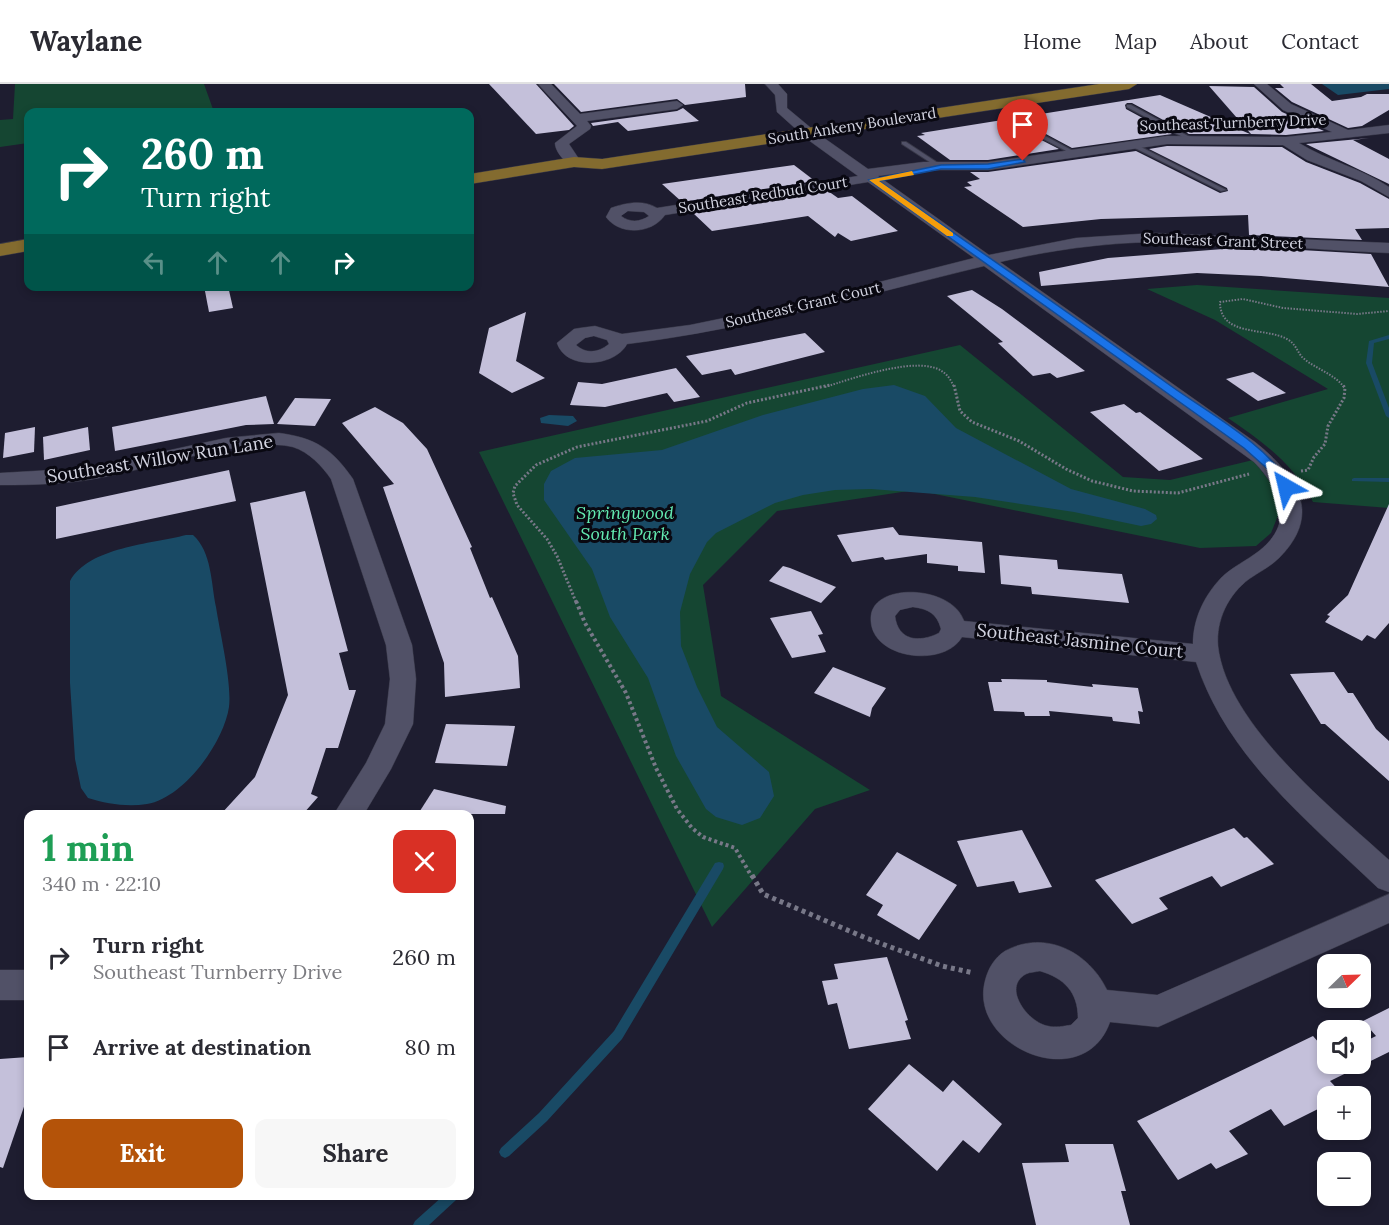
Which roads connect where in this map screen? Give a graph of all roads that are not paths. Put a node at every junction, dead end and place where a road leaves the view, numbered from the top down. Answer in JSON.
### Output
{"nodes":[{"id":1,"x":544,"y":84,"type":"edge"},
{"id":2,"x":771,"y":84,"type":"edge"},
{"id":3,"x":1065,"y":84,"type":"edge"},
{"id":4,"x":1129,"y":84,"type":"edge"},
{"id":5,"x":1260,"y":84,"type":"edge"},
{"id":6,"x":677,"y":105,"type":"dead end"},
{"id":7,"x":1129,"y":106,"type":"dead end"},
{"id":8,"x":579,"y":118,"type":"junction"},
{"id":9,"x":1015,"y":122,"type":"dead end"},
{"id":10,"x":802,"y":128,"type":"junction"},
{"id":11,"x":1389,"y":129,"type":"edge"},
{"id":12,"x":1347,"y":134,"type":"junction"},
{"id":13,"x":1194,"y":141,"type":"junction"},
{"id":14,"x":1286,"y":141,"type":"junction"},
{"id":15,"x":904,"y":142,"type":"dead end"},
{"id":16,"x":1131,"y":144,"type":"junction"},
{"id":17,"x":1074,"y":153,"type":"junction"},
{"id":18,"x":574,"y":162,"type":"junction"},
{"id":19,"x":941,"y":167,"type":"junction"},
{"id":20,"x":869,"y":177,"type":"junction"},
{"id":21,"x":474,"y":178,"type":"edge"},
{"id":22,"x":1222,"y":190,"type":"dead end"},
{"id":23,"x":1389,"y":193,"type":"edge"},
{"id":24,"x":657,"y":212,"type":"dead end"},
{"id":25,"x":24,"y":247,"type":"edge"},
{"id":26,"x":1389,"y":249,"type":"edge"},
{"id":27,"x":0,"y":250,"type":"edge"},
{"id":28,"x":987,"y":260,"type":"junction"},
{"id":29,"x":618,"y":340,"type":"dead end"},
{"id":30,"x":0,"y":479,"type":"edge"},
{"id":31,"x":954,"y":628,"type":"dead end"},
{"id":32,"x":1207,"y":654,"type":"junction"},
{"id":33,"x":351,"y":810,"type":"edge"},
{"id":34,"x":1389,"y":879,"type":"edge"},
{"id":35,"x":1389,"y":908,"type":"edge"},
{"id":36,"x":0,"y":984,"type":"edge"},
{"id":37,"x":24,"y":985,"type":"edge"},
{"id":38,"x":1096,"y":1005,"type":"junction"}],
"edges":[{"from":1,"to":8,"type":"street"},
{"from":2,"to":10,"type":"street"},
{"from":3,"to":10,"type":"main road","name":"South Ankeny Boulevard"},
{"from":4,"to":10,"type":"main road","name":"South Ankeny Boulevard"},
{"from":5,"to":12,"type":"street","name":"Southeast Turnberry Drive"},
{"from":6,"to":8,"type":"street"},
{"from":7,"to":13,"type":"lane"},
{"from":8,"to":18,"type":"street"},
{"from":9,"to":17,"type":"lane"},
{"from":10,"to":18,"type":"main road","name":"South Ankeny Boulevard"},
{"from":10,"to":20,"type":"street"},
{"from":11,"to":12,"type":"street","name":"Southeast Turnberry Drive"},
{"from":12,"to":14,"type":"street","name":"Southeast Turnberry Drive"},
{"from":13,"to":14,"type":"street","name":"Southeast Turnberry Drive"},
{"from":13,"to":16,"type":"street","name":"Southeast Turnberry Drive"},
{"from":14,"to":23,"type":"street"},
{"from":15,"to":19,"type":"lane"},
{"from":16,"to":17,"type":"street","name":"Southeast Turnberry Drive"},
{"from":16,"to":22,"type":"lane"},
{"from":17,"to":19,"type":"street","name":"Southeast Turnberry Drive"},
{"from":18,"to":21,"type":"main road","name":"South Ankeny Boulevard"},
{"from":19,"to":20,"type":"street","name":"Southeast Turnberry Drive"},
{"from":20,"to":24,"type":"street","name":"Southeast Redbud Court"},
{"from":20,"to":28,"type":"street"},
{"from":25,"to":27,"type":"main road"},
{"from":26,"to":28,"type":"street","name":"Southeast Grant Street"},
{"from":28,"to":29,"type":"street","name":"Southeast Grant Court"},
{"from":28,"to":32,"type":"street"},
{"from":30,"to":33,"type":"street","name":"Southeast Willow Run Lane"},
{"from":31,"to":32,"type":"street","name":"Southeast Jasmine Court"},
{"from":32,"to":34,"type":"street"},
{"from":35,"to":38,"type":"street"},
{"from":36,"to":37,"type":"street"},
{"from":38,"to":38,"type":"street"}]}
